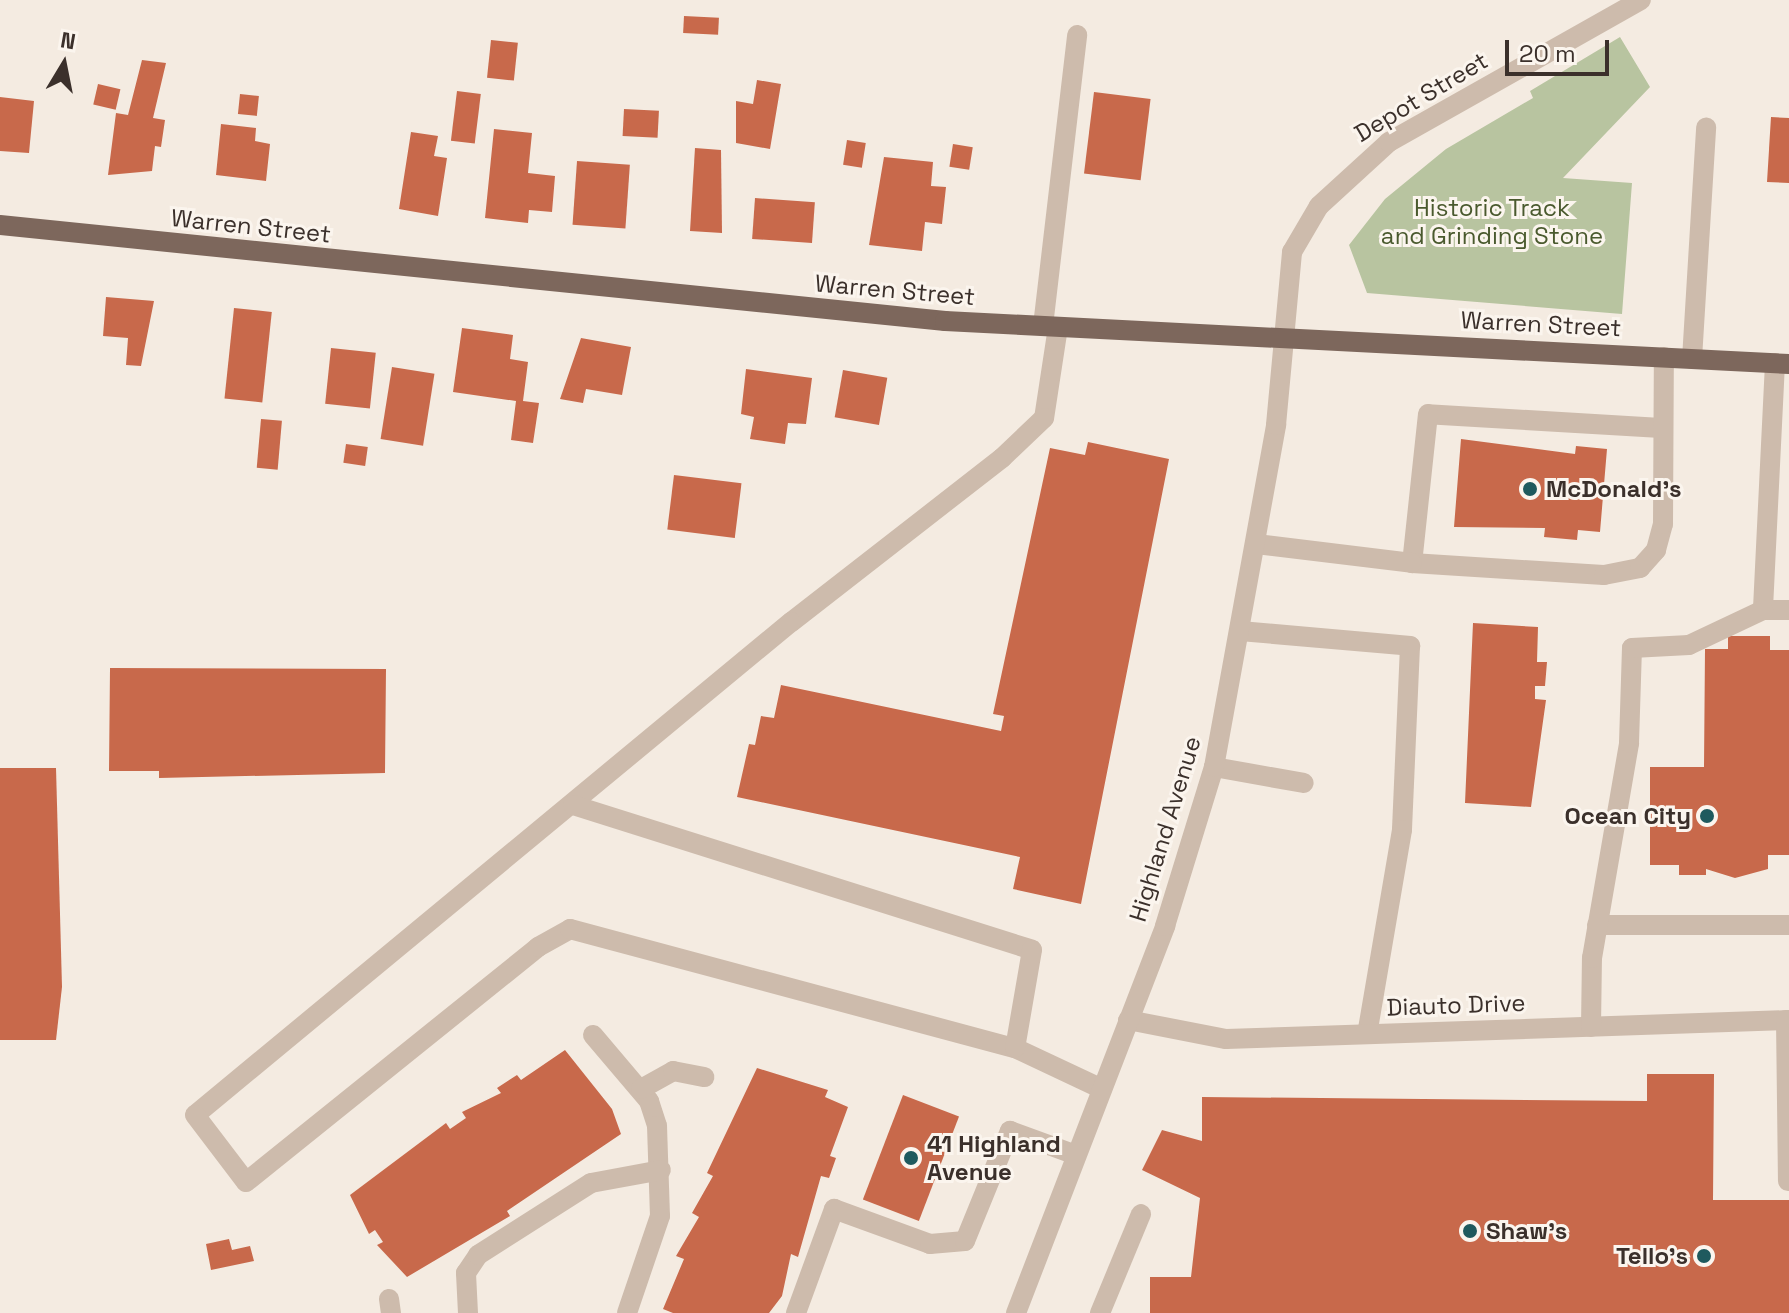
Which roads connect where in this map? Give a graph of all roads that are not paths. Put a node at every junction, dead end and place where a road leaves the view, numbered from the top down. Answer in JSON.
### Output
{"nodes":[{"id":1,"x":1641,"y":0,"type":"edge"},
{"id":2,"x":1612,"y":7,"type":"edge"},
{"id":3,"x":1077,"y":35,"type":"dead end"},
{"id":4,"x":1706,"y":127,"type":"dead end"},
{"id":5,"x":0,"y":225,"type":"edge"},
{"id":6,"x":1050,"y":327,"type":"junction"},
{"id":7,"x":1282,"y":338,"type":"junction"},
{"id":8,"x":1664,"y":357,"type":"junction"},
{"id":9,"x":1692,"y":359,"type":"junction"},
{"id":10,"x":1782,"y":363,"type":"edge"},
{"id":11,"x":1661,"y":428,"type":"junction"},
{"id":12,"x":1256,"y":544,"type":"junction"},
{"id":13,"x":1412,"y":563,"type":"junction"},
{"id":14,"x":1763,"y":610,"type":"junction"},
{"id":15,"x":1789,"y":610,"type":"edge"},
{"id":16,"x":1240,"y":631,"type":"junction"},
{"id":17,"x":1214,"y":767,"type":"junction"},
{"id":18,"x":1304,"y":783,"type":"dead end"},
{"id":19,"x":573,"y":805,"type":"junction"},
{"id":20,"x":1597,"y":925,"type":"junction"},
{"id":21,"x":1789,"y":925,"type":"edge"},
{"id":22,"x":1128,"y":1020,"type":"junction"},
{"id":23,"x":1788,"y":1020,"type":"edge"},
{"id":24,"x":1591,"y":1027,"type":"junction"},
{"id":25,"x":1367,"y":1034,"type":"junction"},
{"id":26,"x":593,"y":1035,"type":"dead end"},
{"id":27,"x":1015,"y":1048,"type":"junction"},
{"id":28,"x":704,"y":1077,"type":"dead end"},
{"id":29,"x":641,"y":1089,"type":"junction"},
{"id":30,"x":1102,"y":1089,"type":"junction"},
{"id":31,"x":1076,"y":1155,"type":"junction"},
{"id":32,"x":661,"y":1170,"type":"junction"},
{"id":33,"x":1788,"y":1181,"type":"edge"},
{"id":34,"x":1141,"y":1214,"type":"dead end"},
{"id":35,"x":468,"y":1313,"type":"edge"},
{"id":36,"x":627,"y":1313,"type":"edge"},
{"id":37,"x":796,"y":1313,"type":"edge"},
{"id":38,"x":1016,"y":1313,"type":"edge"},
{"id":39,"x":1100,"y":1313,"type":"edge"}],
"edges":[{"from":1,"to":2,"type":"street","name":"Depot Street"},
{"from":2,"to":7,"type":"street","name":"Depot Street"},
{"from":3,"to":6,"type":"street"},
{"from":4,"to":9,"type":"street"},
{"from":5,"to":6,"type":"main road","name":"Warren Street"},
{"from":6,"to":7,"type":"main road","name":"Warren Street"},
{"from":6,"to":19,"type":"street"},
{"from":7,"to":8,"type":"main road","name":"Warren Street"},
{"from":7,"to":12,"type":"street","name":"Highland Avenue"},
{"from":8,"to":9,"type":"main road","name":"Warren Street"},
{"from":8,"to":11,"type":"street"},
{"from":9,"to":10,"type":"main road","name":"Warren Street"},
{"from":10,"to":14,"type":"street"},
{"from":11,"to":13,"type":"street"},
{"from":11,"to":13,"type":"street"},
{"from":12,"to":13,"type":"street"},
{"from":12,"to":16,"type":"street","name":"Highland Avenue"},
{"from":14,"to":15,"type":"street"},
{"from":14,"to":20,"type":"street"},
{"from":16,"to":17,"type":"street","name":"Highland Avenue"},
{"from":16,"to":25,"type":"street"},
{"from":17,"to":18,"type":"street"},
{"from":17,"to":22,"type":"street","name":"Highland Avenue"},
{"from":19,"to":27,"type":"street"},
{"from":19,"to":27,"type":"street"},
{"from":20,"to":21,"type":"street"},
{"from":20,"to":24,"type":"street"},
{"from":22,"to":25,"type":"street","name":"Diauto Drive"},
{"from":22,"to":30,"type":"street","name":"Highland Avenue"},
{"from":23,"to":24,"type":"street","name":"Diauto Drive"},
{"from":23,"to":33,"type":"street"},
{"from":24,"to":25,"type":"street","name":"Diauto Drive"},
{"from":26,"to":29,"type":"street"},
{"from":27,"to":30,"type":"street"},
{"from":28,"to":29,"type":"street"},
{"from":29,"to":32,"type":"street"},
{"from":30,"to":31,"type":"street","name":"Highland Avenue"},
{"from":31,"to":37,"type":"street"},
{"from":31,"to":38,"type":"street","name":"Highland Avenue"},
{"from":32,"to":35,"type":"street"},
{"from":32,"to":36,"type":"street"},
{"from":34,"to":39,"type":"street"}]}
